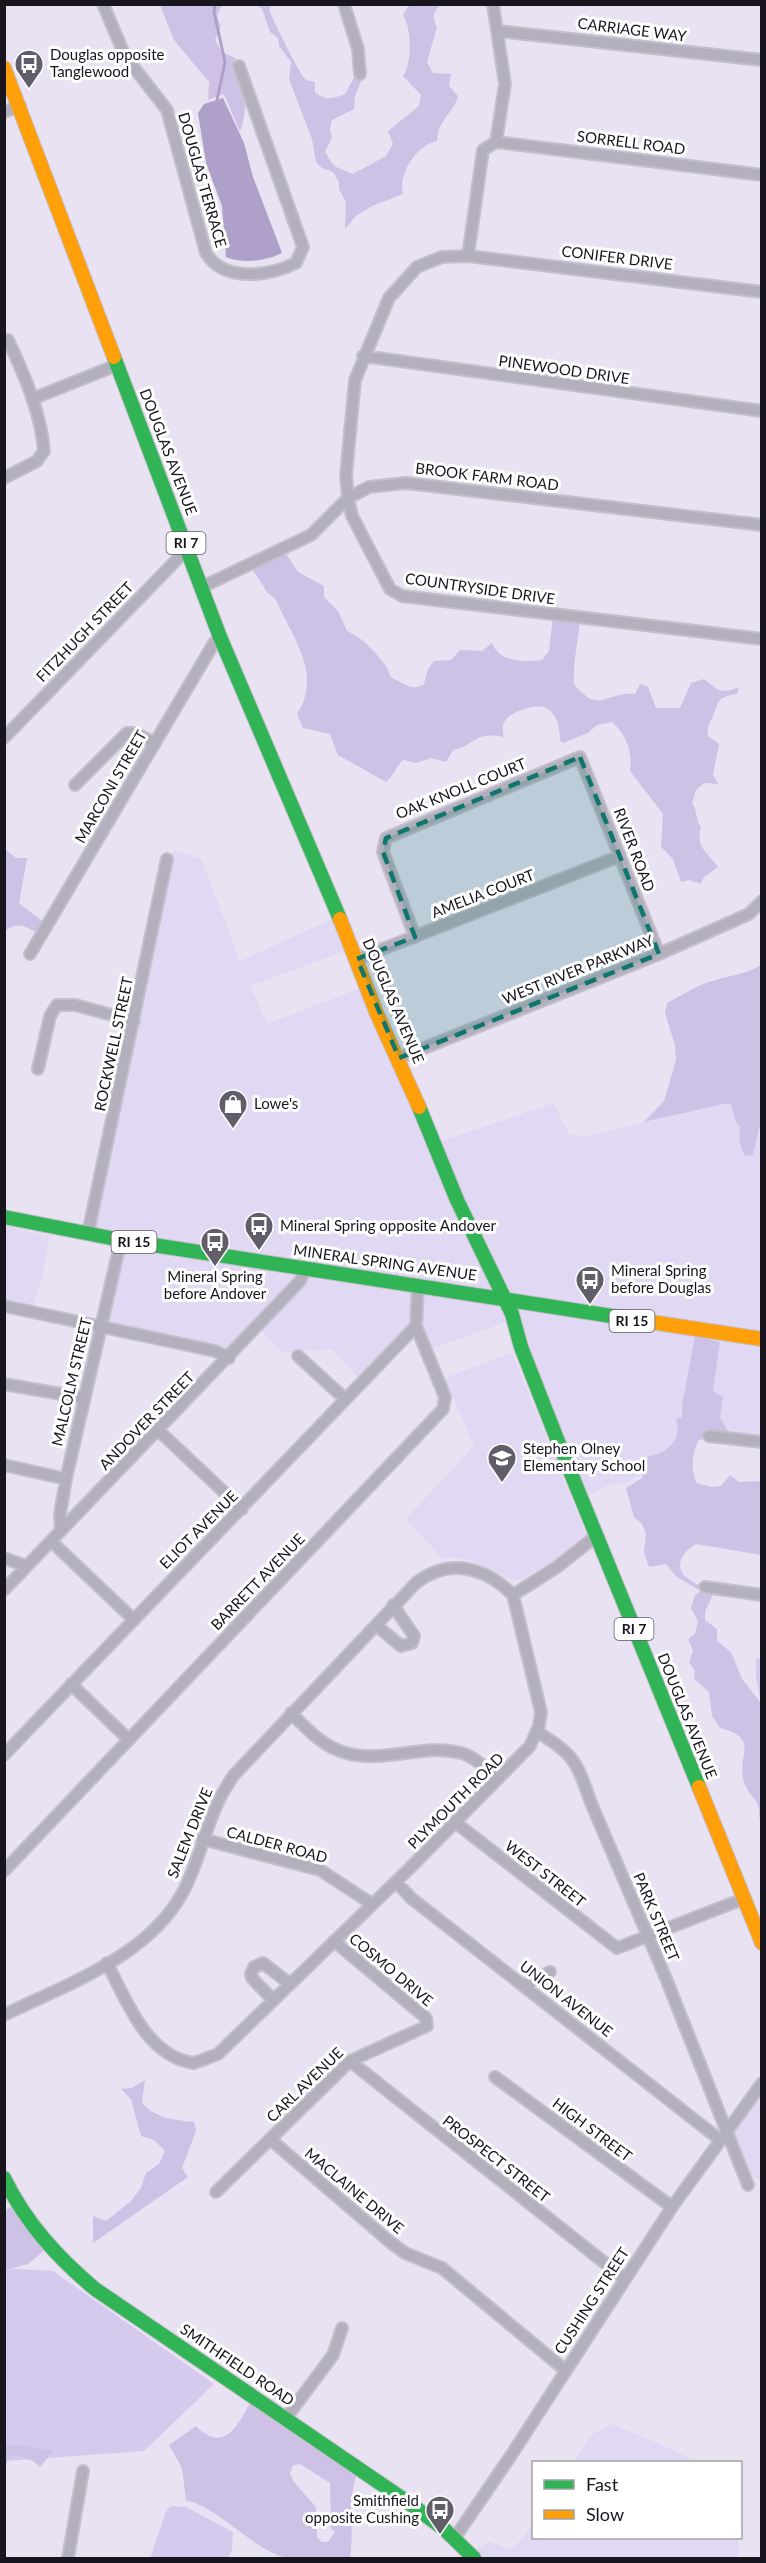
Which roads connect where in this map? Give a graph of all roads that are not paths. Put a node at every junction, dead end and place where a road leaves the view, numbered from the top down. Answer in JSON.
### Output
{"nodes":[{"id":1,"x":103,"y":4,"type":"edge"},
{"id":2,"x":344,"y":4,"type":"edge"},
{"id":3,"x":493,"y":4,"type":"edge"},
{"id":4,"x":498,"y":31,"type":"junction"},
{"id":5,"x":762,"y":60,"type":"edge"},
{"id":6,"x":239,"y":66,"type":"dead end"},
{"id":7,"x":4,"y":68,"type":"edge"},
{"id":8,"x":360,"y":74,"type":"dead end"},
{"id":9,"x":20,"y":106,"type":"junction"},
{"id":10,"x":4,"y":112,"type":"edge"},
{"id":11,"x":496,"y":142,"type":"junction"},
{"id":12,"x":762,"y":175,"type":"edge"},
{"id":13,"x":468,"y":255,"type":"junction"},
{"id":14,"x":762,"y":292,"type":"edge"},
{"id":15,"x":4,"y":340,"type":"edge"},
{"id":16,"x":363,"y":356,"type":"junction"},
{"id":17,"x":117,"y":365,"type":"junction"},
{"id":18,"x":32,"y":399,"type":"junction"},
{"id":19,"x":762,"y":411,"type":"edge"},
{"id":20,"x":4,"y":478,"type":"edge"},
{"id":21,"x":348,"y":498,"type":"junction"},
{"id":22,"x":762,"y":525,"type":"edge"},
{"id":23,"x":188,"y":548,"type":"junction"},
{"id":24,"x":202,"y":587,"type":"junction"},
{"id":25,"x":220,"y":637,"type":"junction"},
{"id":26,"x":762,"y":639,"type":"edge"},
{"id":27,"x":4,"y":738,"type":"edge"},
{"id":28,"x":154,"y":743,"type":"junction"},
{"id":29,"x":580,"y":757,"type":"joint"},
{"id":30,"x":75,"y":785,"type":"dead end"},
{"id":31,"x":620,"y":856,"type":"junction"},
{"id":32,"x":167,"y":859,"type":"dead end"},
{"id":33,"x":762,"y":901,"type":"edge"},
{"id":34,"x":415,"y":937,"type":"junction"},
{"id":35,"x":30,"y":954,"type":"dead end"},
{"id":36,"x":658,"y":954,"type":"junction"},
{"id":37,"x":357,"y":959,"type":"junction"},
{"id":38,"x":134,"y":1021,"type":"junction"},
{"id":39,"x":399,"y":1058,"type":"junction"},
{"id":40,"x":38,"y":1069,"type":"dead end"},
{"id":41,"x":4,"y":1217,"type":"edge"},
{"id":42,"x":88,"y":1233,"type":"junction"},
{"id":43,"x":121,"y":1240,"type":"junction"},
{"id":44,"x":305,"y":1269,"type":"junction"},
{"id":45,"x":418,"y":1285,"type":"junction"},
{"id":46,"x":504,"y":1298,"type":"junction"},
{"id":47,"x":4,"y":1306,"type":"edge"},
{"id":48,"x":417,"y":1326,"type":"junction"},
{"id":49,"x":100,"y":1327,"type":"junction"},
{"id":50,"x":762,"y":1340,"type":"edge"},
{"id":51,"x":298,"y":1356,"type":"dead end"},
{"id":52,"x":229,"y":1358,"type":"junction"},
{"id":53,"x":4,"y":1384,"type":"edge"},
{"id":54,"x":84,"y":1398,"type":"junction"},
{"id":55,"x":345,"y":1399,"type":"junction"},
{"id":56,"x":159,"y":1431,"type":"junction"},
{"id":57,"x":709,"y":1436,"type":"dead end"},
{"id":58,"x":762,"y":1442,"type":"edge"},
{"id":59,"x":4,"y":1465,"type":"edge"},
{"id":60,"x":66,"y":1479,"type":"junction"},
{"id":61,"x":242,"y":1509,"type":"junction"},
{"id":62,"x":61,"y":1531,"type":"junction"},
{"id":63,"x":596,"y":1536,"type":"junction"},
{"id":64,"x":51,"y":1541,"type":"junction"},
{"id":65,"x":4,"y":1558,"type":"edge"},
{"id":66,"x":26,"y":1566,"type":"junction"},
{"id":67,"x":705,"y":1587,"type":"dead end"},
{"id":68,"x":4,"y":1590,"type":"edge"},
{"id":69,"x":513,"y":1595,"type":"junction"},
{"id":70,"x":762,"y":1595,"type":"edge"},
{"id":71,"x":393,"y":1605,"type":"junction"},
{"id":72,"x":134,"y":1620,"type":"junction"},
{"id":73,"x":376,"y":1625,"type":"junction"},
{"id":74,"x":71,"y":1684,"type":"junction"},
{"id":75,"x":291,"y":1713,"type":"junction"},
{"id":76,"x":537,"y":1732,"type":"junction"},
{"id":77,"x":129,"y":1740,"type":"junction"},
{"id":78,"x":4,"y":1755,"type":"edge"},
{"id":79,"x":498,"y":1779,"type":"junction"},
{"id":80,"x":456,"y":1823,"type":"junction"},
{"id":81,"x":202,"y":1839,"type":"junction"},
{"id":82,"x":4,"y":1871,"type":"edge"},
{"id":83,"x":396,"y":1882,"type":"junction"},
{"id":84,"x":743,"y":1899,"type":"junction"},
{"id":85,"x":372,"y":1904,"type":"junction"},
{"id":86,"x":648,"y":1936,"type":"junction"},
{"id":87,"x":334,"y":1941,"type":"junction"},
{"id":88,"x":762,"y":1943,"type":"edge"},
{"id":89,"x":107,"y":1963,"type":"junction"},
{"id":90,"x":550,"y":1972,"type":"dead end"},
{"id":91,"x":290,"y":1984,"type":"junction"},
{"id":92,"x":525,"y":1984,"type":"junction"},
{"id":93,"x":273,"y":2000,"type":"junction"},
{"id":94,"x":4,"y":2015,"type":"edge"},
{"id":95,"x":428,"y":2022,"type":"joint"},
{"id":96,"x":350,"y":2061,"type":"junction"},
{"id":97,"x":495,"y":2077,"type":"dead end"},
{"id":98,"x":762,"y":2083,"type":"edge"},
{"id":99,"x":727,"y":2129,"type":"junction"},
{"id":100,"x":270,"y":2139,"type":"junction"},
{"id":101,"x":720,"y":2139,"type":"junction"},
{"id":102,"x":4,"y":2178,"type":"edge"},
{"id":103,"x":748,"y":2185,"type":"dead end"},
{"id":104,"x":216,"y":2192,"type":"dead end"},
{"id":105,"x":672,"y":2207,"type":"junction"},
{"id":106,"x":625,"y":2279,"type":"junction"},
{"id":107,"x":342,"y":2328,"type":"dead end"},
{"id":108,"x":565,"y":2370,"type":"junction"},
{"id":109,"x":286,"y":2418,"type":"junction"},
{"id":110,"x":83,"y":2471,"type":"dead end"},
{"id":111,"x":454,"y":2539,"type":"junction"},
{"id":112,"x":68,"y":2559,"type":"edge"},
{"id":113,"x":474,"y":2559,"type":"edge"}],
"edges":[{"from":1,"to":6,"type":"street","name":"DOUGLAS TERRACE"},
{"from":2,"to":8,"type":"street"},
{"from":3,"to":4,"type":"street"},
{"from":4,"to":5,"type":"street","name":"CARRIAGE WAY"},
{"from":4,"to":11,"type":"street"},
{"from":7,"to":9,"type":"main road","name":"DOUGLAS AVENUE","number":"RI 7"},
{"from":9,"to":10,"type":"street"},
{"from":9,"to":17,"type":"main road","name":"DOUGLAS AVENUE","number":"RI 7"},
{"from":11,"to":12,"type":"street","name":"SORRELL ROAD"},
{"from":11,"to":13,"type":"street"},
{"from":13,"to":14,"type":"street","name":"CONIFER DRIVE"},
{"from":13,"to":16,"type":"street","name":"COUNTRYSIDE DRIVE"},
{"from":15,"to":18,"type":"street"},
{"from":16,"to":19,"type":"street","name":"PINEWOOD DRIVE"},
{"from":16,"to":21,"type":"street","name":"COUNTRYSIDE DRIVE"},
{"from":17,"to":18,"type":"street"},
{"from":17,"to":23,"type":"main road","name":"DOUGLAS AVENUE","number":"RI 7"},
{"from":18,"to":20,"type":"street"},
{"from":21,"to":22,"type":"street","name":"BROOK FARM ROAD"},
{"from":21,"to":24,"type":"street","name":"BROOK FARM ROAD"},
{"from":21,"to":26,"type":"street","name":"COUNTRYSIDE DRIVE"},
{"from":23,"to":24,"type":"main road","name":"DOUGLAS AVENUE","number":"RI 7"},
{"from":23,"to":27,"type":"street","name":"FITZHUGH STREET"},
{"from":24,"to":25,"type":"main road","name":"DOUGLAS AVENUE","number":"RI 7"},
{"from":25,"to":28,"type":"street","name":"MARCONI STREET"},
{"from":25,"to":37,"type":"main road","name":"DOUGLAS AVENUE","number":"RI 7"},
{"from":28,"to":30,"type":"street"},
{"from":28,"to":35,"type":"street","name":"MARCONI STREET"},
{"from":29,"to":31,"type":"street","name":"RIVER ROAD"},
{"from":29,"to":34,"type":"street","name":"OAK KNOLL COURT"},
{"from":31,"to":34,"type":"street","name":"AMELIA COURT"},
{"from":31,"to":36,"type":"street","name":"RIVER ROAD"},
{"from":32,"to":38,"type":"street","name":"ROCKWELL STREET"},
{"from":33,"to":36,"type":"street","name":"WEST RIVER PARKWAY"},
{"from":34,"to":37,"type":"street","name":"AMELIA COURT"},
{"from":36,"to":39,"type":"street","name":"WEST RIVER PARKWAY"},
{"from":37,"to":39,"type":"main road","name":"DOUGLAS AVENUE","number":"RI 7"},
{"from":38,"to":40,"type":"street"},
{"from":38,"to":42,"type":"street","name":"ROCKWELL STREET"},
{"from":39,"to":46,"type":"main road","name":"DOUGLAS AVENUE","number":"RI 7"},
{"from":41,"to":42,"type":"main road","name":"MINERAL SPRING AVENUE","number":"RI 15"},
{"from":42,"to":43,"type":"main road","name":"MINERAL SPRING AVENUE","number":"RI 15"},
{"from":43,"to":44,"type":"main road","name":"MINERAL SPRING AVENUE","number":"RI 15"},
{"from":43,"to":49,"type":"street","name":"MALCOLM STREET"},
{"from":44,"to":45,"type":"main road","name":"MINERAL SPRING AVENUE","number":"RI 15"},
{"from":44,"to":52,"type":"street","name":"ANDOVER STREET"},
{"from":45,"to":46,"type":"main road","name":"MINERAL SPRING AVENUE","number":"RI 15"},
{"from":45,"to":48,"type":"street","name":"BARRETT AVENUE"},
{"from":46,"to":50,"type":"main road","name":"MINERAL SPRING AVENUE","number":"RI 15"},
{"from":46,"to":63,"type":"main road","name":"DOUGLAS AVENUE","number":"RI 7"},
{"from":47,"to":49,"type":"street"},
{"from":48,"to":55,"type":"street","name":"ELIOT AVENUE"},
{"from":48,"to":77,"type":"street","name":"BARRETT AVENUE"},
{"from":49,"to":52,"type":"street"},
{"from":49,"to":54,"type":"street","name":"MALCOLM STREET"},
{"from":51,"to":55,"type":"street"},
{"from":52,"to":56,"type":"street","name":"ANDOVER STREET"},
{"from":53,"to":54,"type":"street"},
{"from":54,"to":60,"type":"street","name":"MALCOLM STREET"},
{"from":55,"to":61,"type":"street","name":"ELIOT AVENUE"},
{"from":56,"to":61,"type":"street"},
{"from":56,"to":62,"type":"street","name":"ANDOVER STREET"},
{"from":57,"to":58,"type":"street"},
{"from":59,"to":60,"type":"street"},
{"from":60,"to":62,"type":"street","name":"MALCOLM STREET"},
{"from":61,"to":72,"type":"street","name":"ELIOT AVENUE"},
{"from":62,"to":64,"type":"street","name":"ANDOVER STREET"},
{"from":63,"to":69,"type":"street"},
{"from":63,"to":84,"type":"main road","name":"DOUGLAS AVENUE","number":"RI 7"},
{"from":64,"to":66,"type":"street","name":"ANDOVER STREET"},
{"from":64,"to":72,"type":"street"},
{"from":65,"to":66,"type":"street"},
{"from":66,"to":68,"type":"street","name":"ANDOVER STREET"},
{"from":67,"to":70,"type":"street"},
{"from":69,"to":71,"type":"street","name":"SALEM DRIVE"},
{"from":69,"to":76,"type":"street","name":"PLYMOUTH ROAD"},
{"from":71,"to":73,"type":"street","name":"SALEM DRIVE"},
{"from":71,"to":73,"type":"street"},
{"from":72,"to":74,"type":"street","name":"ELIOT AVENUE"},
{"from":73,"to":75,"type":"street","name":"SALEM DRIVE"},
{"from":74,"to":77,"type":"street"},
{"from":74,"to":78,"type":"street","name":"ELIOT AVENUE"},
{"from":75,"to":79,"type":"street"},
{"from":75,"to":81,"type":"street","name":"SALEM DRIVE"},
{"from":76,"to":79,"type":"street","name":"PLYMOUTH ROAD"},
{"from":76,"to":86,"type":"street","name":"PARK STREET"},
{"from":77,"to":82,"type":"street","name":"BARRETT AVENUE"},
{"from":79,"to":80,"type":"street","name":"PLYMOUTH ROAD"},
{"from":80,"to":83,"type":"street","name":"PLYMOUTH ROAD"},
{"from":80,"to":86,"type":"street","name":"WEST STREET"},
{"from":81,"to":85,"type":"street","name":"CALDER ROAD"},
{"from":81,"to":89,"type":"street","name":"SALEM DRIVE"},
{"from":83,"to":85,"type":"street","name":"PLYMOUTH ROAD"},
{"from":83,"to":92,"type":"street","name":"UNION AVENUE"},
{"from":84,"to":86,"type":"street"},
{"from":84,"to":88,"type":"main road","name":"DOUGLAS AVENUE","number":"RI 7"},
{"from":85,"to":87,"type":"street","name":"PLYMOUTH ROAD"},
{"from":86,"to":99,"type":"street","name":"PARK STREET"},
{"from":87,"to":91,"type":"street","name":"PLYMOUTH ROAD"},
{"from":87,"to":95,"type":"street","name":"COSMO DRIVE"},
{"from":89,"to":93,"type":"street","name":"PLYMOUTH ROAD"},
{"from":89,"to":94,"type":"street","name":"SALEM DRIVE"},
{"from":90,"to":92,"type":"street"},
{"from":91,"to":93,"type":"street","name":"PLYMOUTH ROAD"},
{"from":91,"to":93,"type":"street"},
{"from":92,"to":101,"type":"street","name":"UNION AVENUE"},
{"from":95,"to":96,"type":"street","name":"CARL AVENUE"},
{"from":96,"to":100,"type":"street","name":"CARL AVENUE"},
{"from":96,"to":106,"type":"street","name":"PROSPECT STREET"},
{"from":97,"to":105,"type":"street","name":"HIGH STREET"},
{"from":98,"to":99,"type":"street","name":"CUSHING STREET"},
{"from":99,"to":101,"type":"street","name":"CUSHING STREET"},
{"from":99,"to":103,"type":"street","name":"PARK STREET"},
{"from":100,"to":104,"type":"street","name":"CARL AVENUE"},
{"from":100,"to":108,"type":"street","name":"MACLAINE DRIVE"},
{"from":101,"to":105,"type":"street","name":"CUSHING STREET"},
{"from":102,"to":109,"type":"main road","name":"SMITHFIELD ROAD"},
{"from":105,"to":106,"type":"street","name":"CUSHING STREET"},
{"from":106,"to":108,"type":"street","name":"CUSHING STREET"},
{"from":107,"to":109,"type":"street"},
{"from":108,"to":111,"type":"street","name":"CUSHING STREET"},
{"from":109,"to":111,"type":"main road","name":"SMITHFIELD ROAD"},
{"from":110,"to":112,"type":"street"},
{"from":111,"to":113,"type":"main road","name":"SMITHFIELD ROAD"}]}
